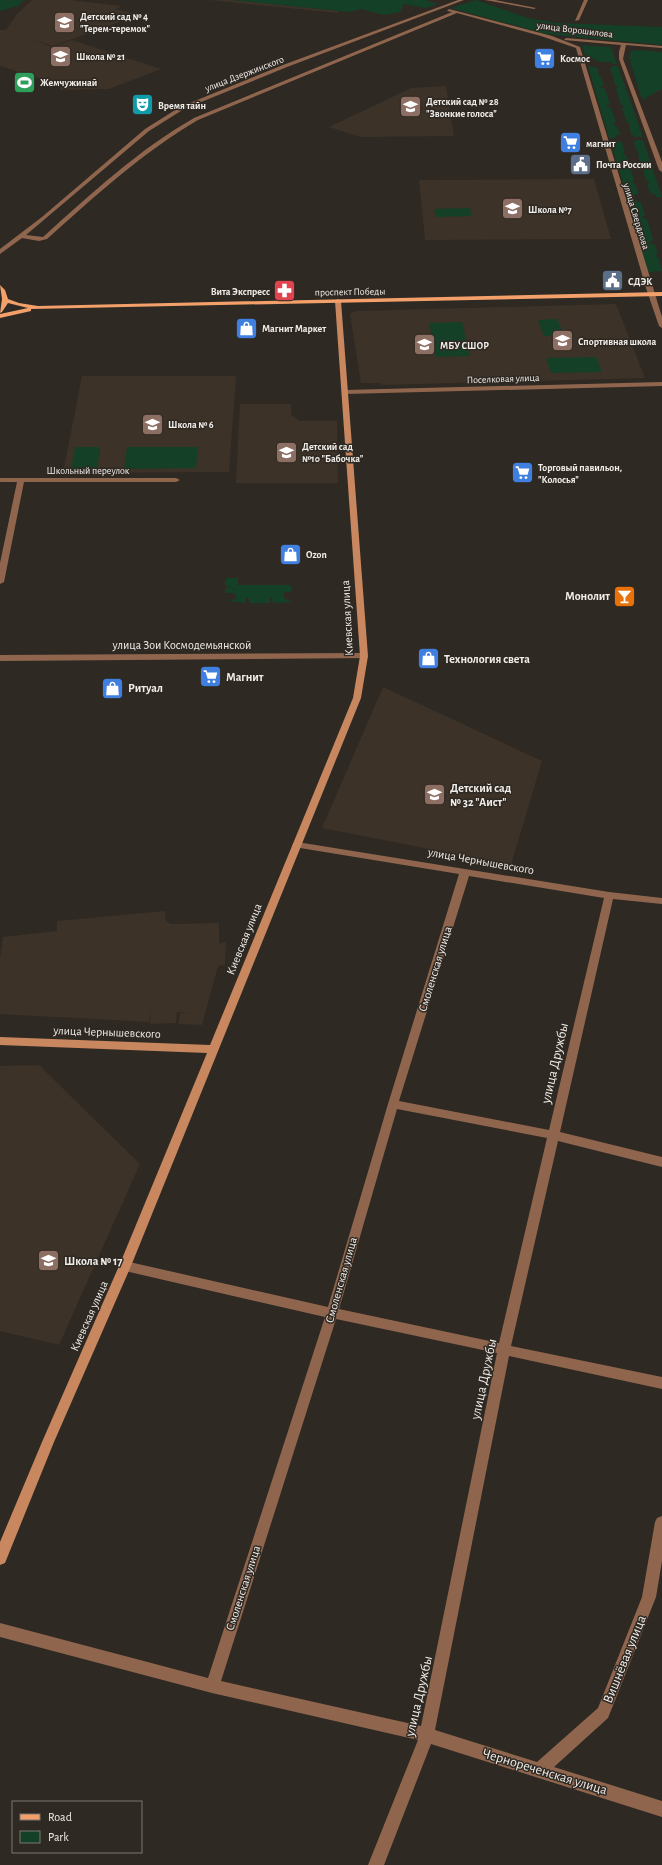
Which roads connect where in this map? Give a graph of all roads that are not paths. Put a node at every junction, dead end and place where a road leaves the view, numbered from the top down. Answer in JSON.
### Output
{"nodes":[{"id":1,"x":462,"y":0,"type":"edge"},
{"id":2,"x":487,"y":0,"type":"edge"},
{"id":3,"x":586,"y":0,"type":"edge"},
{"id":4,"x":442,"y":7,"type":"junction"},
{"id":5,"x":534,"y":8,"type":"dead end"},
{"id":6,"x":456,"y":12,"type":"junction"},
{"id":7,"x":577,"y":20,"type":"dead end"},
{"id":8,"x":543,"y":36,"type":"junction"},
{"id":9,"x":624,"y":44,"type":"junction"},
{"id":10,"x":662,"y":47,"type":"edge"},
{"id":11,"x":662,"y":170,"type":"edge"},
{"id":12,"x":21,"y":236,"type":"junction"},
{"id":13,"x":0,"y":252,"type":"edge"},
{"id":14,"x":0,"y":287,"type":"edge"},
{"id":15,"x":651,"y":294,"type":"junction"},
{"id":16,"x":662,"y":294,"type":"edge"},
{"id":17,"x":6,"y":300,"type":"junction"},
{"id":18,"x":338,"y":301,"type":"junction"},
{"id":19,"x":38,"y":308,"type":"junction"},
{"id":20,"x":0,"y":310,"type":"edge"},
{"id":21,"x":0,"y":316,"type":"edge"},
{"id":22,"x":662,"y":326,"type":"edge"},
{"id":23,"x":662,"y":384,"type":"edge"},
{"id":24,"x":345,"y":392,"type":"junction"},
{"id":25,"x":0,"y":480,"type":"edge"},
{"id":26,"x":21,"y":480,"type":"junction"},
{"id":27,"x":176,"y":480,"type":"dead end"},
{"id":28,"x":0,"y":582,"type":"edge"},
{"id":29,"x":364,"y":656,"type":"junction"},
{"id":30,"x":0,"y":658,"type":"edge"},
{"id":31,"x":296,"y":845,"type":"junction"},
{"id":32,"x":465,"y":872,"type":"junction"},
{"id":33,"x":609,"y":895,"type":"junction"},
{"id":34,"x":662,"y":901,"type":"edge"},
{"id":35,"x":0,"y":1041,"type":"edge"},
{"id":36,"x":214,"y":1048,"type":"junction"},
{"id":37,"x":393,"y":1104,"type":"junction"},
{"id":38,"x":553,"y":1135,"type":"junction"},
{"id":39,"x":662,"y":1162,"type":"edge"},
{"id":40,"x":125,"y":1266,"type":"junction"},
{"id":41,"x":332,"y":1314,"type":"junction"},
{"id":42,"x":504,"y":1350,"type":"junction"},
{"id":43,"x":662,"y":1383,"type":"edge"},
{"id":44,"x":662,"y":1522,"type":"edge"},
{"id":45,"x":0,"y":1558,"type":"edge"},
{"id":46,"x":0,"y":1630,"type":"edge"},
{"id":47,"x":212,"y":1686,"type":"junction"},
{"id":48,"x":427,"y":1735,"type":"junction"},
{"id":49,"x":540,"y":1770,"type":"junction"},
{"id":50,"x":662,"y":1809,"type":"edge"},
{"id":51,"x":376,"y":1865,"type":"edge"}],
"edges":[{"from":1,"to":4,"type":"street","name":"улица Дзержинского"},
{"from":2,"to":5,"type":"street"},
{"from":3,"to":7,"type":"street"},
{"from":4,"to":6,"type":"street","name":"улица Ворошилова"},
{"from":4,"to":12,"type":"street","name":"улица Дзержинского"},
{"from":6,"to":8,"type":"street","name":"улица Ворошилова"},
{"from":6,"to":12,"type":"street","name":"улица Дзержинского"},
{"from":8,"to":9,"type":"street","name":"улица Ворошилова"},
{"from":8,"to":15,"type":"street","name":"улица Свердлова"},
{"from":9,"to":10,"type":"street","name":"улица Ворошилова"},
{"from":9,"to":11,"type":"street"},
{"from":12,"to":13,"type":"street","name":"улица Дзержинского"},
{"from":14,"to":17,"type":"main road"},
{"from":15,"to":16,"type":"main road","name":"проспект Победы"},
{"from":15,"to":18,"type":"main road","name":"проспект Победы"},
{"from":15,"to":22,"type":"street","name":"улица Свердлова"},
{"from":17,"to":19,"type":"main road","name":"проспект Победы"},
{"from":17,"to":20,"type":"main road"},
{"from":18,"to":19,"type":"main road","name":"проспект Победы"},
{"from":18,"to":24,"type":"main road","name":"Киевская улица"},
{"from":19,"to":21,"type":"main road","name":"проспект Победы"},
{"from":23,"to":24,"type":"street","name":"Поселковая улица"},
{"from":24,"to":29,"type":"main road","name":"Киевская улица"},
{"from":25,"to":26,"type":"street","name":"Школьный переулок"},
{"from":26,"to":27,"type":"street","name":"Школьный переулок"},
{"from":26,"to":28,"type":"street"},
{"from":29,"to":30,"type":"street","name":"улица Зои Космодемьянской"},
{"from":29,"to":31,"type":"main road","name":"Киевская улица"},
{"from":31,"to":32,"type":"street","name":"улица Чернышевского"},
{"from":31,"to":36,"type":"main road","name":"Киевская улица"},
{"from":32,"to":33,"type":"street","name":"улица Чернышевского"},
{"from":32,"to":37,"type":"street","name":"Смоленская улица"},
{"from":33,"to":34,"type":"street","name":"улица Чернышевского"},
{"from":33,"to":38,"type":"street","name":"улица Дружбы"},
{"from":35,"to":36,"type":"main road","name":"улица Чернышевского"},
{"from":36,"to":40,"type":"main road","name":"Киевская улица"},
{"from":37,"to":38,"type":"street"},
{"from":37,"to":41,"type":"street","name":"Смоленская улица"},
{"from":38,"to":39,"type":"street"},
{"from":38,"to":42,"type":"street","name":"улица Дружбы"},
{"from":40,"to":41,"type":"street"},
{"from":40,"to":45,"type":"main road","name":"Киевская улица"},
{"from":41,"to":42,"type":"street"},
{"from":41,"to":47,"type":"street","name":"Смоленская улица"},
{"from":42,"to":43,"type":"street"},
{"from":42,"to":48,"type":"street","name":"улица Дружбы"},
{"from":44,"to":49,"type":"street","name":"Вишнёвая улица"},
{"from":46,"to":47,"type":"street","name":"Чернореченская улица"},
{"from":47,"to":48,"type":"street","name":"Чернореченская улица"},
{"from":48,"to":49,"type":"street","name":"Чернореченская улица"},
{"from":48,"to":51,"type":"street","name":"улица Дружбы"},
{"from":49,"to":50,"type":"street","name":"Чернореченская улица"}]}
